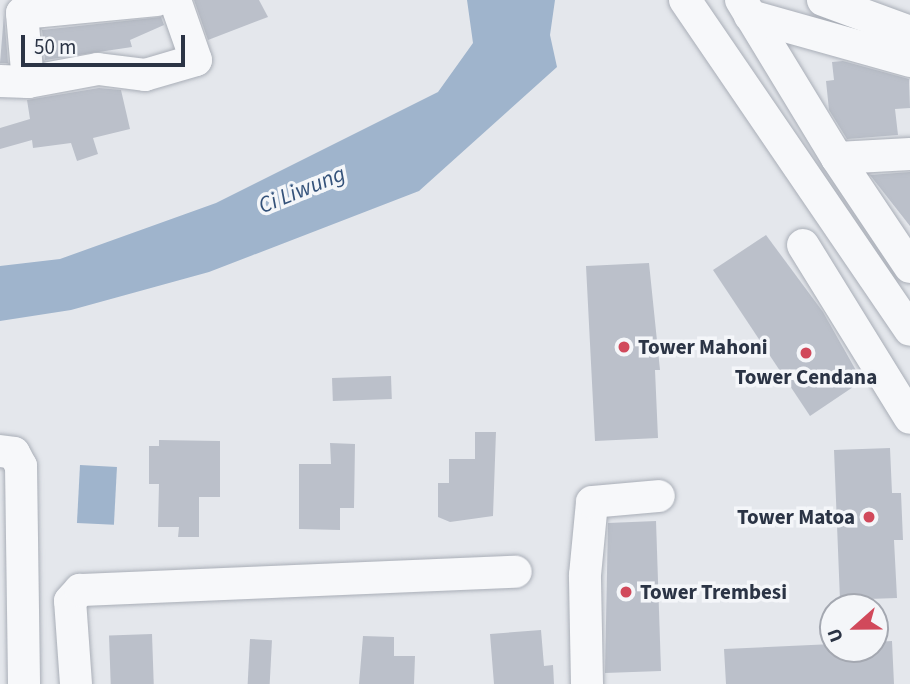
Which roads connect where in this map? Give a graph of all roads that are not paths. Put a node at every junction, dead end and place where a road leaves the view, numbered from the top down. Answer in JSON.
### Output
{"nodes":[{"id":1,"x":175,"y":0,"type":"edge"},
{"id":2,"x":823,"y":0,"type":"edge"},
{"id":3,"x":138,"y":1,"type":"edge"},
{"id":4,"x":687,"y":1,"type":"edge"},
{"id":5,"x":745,"y":8,"type":"edge"},
{"id":6,"x":910,"y":32,"type":"edge"},
{"id":7,"x":910,"y":61,"type":"edge"},
{"id":8,"x":14,"y":82,"type":"edge"},
{"id":9,"x":910,"y":154,"type":"edge"},
{"id":10,"x":836,"y":158,"type":"junction"},
{"id":11,"x":803,"y":245,"type":"dead end"},
{"id":12,"x":910,"y":267,"type":"edge"},
{"id":13,"x":910,"y":330,"type":"edge"},
{"id":14,"x":910,"y":418,"type":"edge"},
{"id":15,"x":0,"y":451,"type":"edge"},
{"id":16,"x":659,"y":496,"type":"dead end"},
{"id":17,"x":516,"y":572,"type":"dead end"},
{"id":18,"x":24,"y":684,"type":"edge"},
{"id":19,"x":76,"y":684,"type":"edge"},
{"id":20,"x":587,"y":684,"type":"edge"}],
"edges":[{"from":1,"to":8,"type":"street"},
{"from":2,"to":6,"type":"street"},
{"from":3,"to":8,"type":"street"},
{"from":4,"to":13,"type":"street"},
{"from":5,"to":7,"type":"street"},
{"from":5,"to":10,"type":"street"},
{"from":9,"to":10,"type":"street"},
{"from":10,"to":12,"type":"street"},
{"from":11,"to":14,"type":"street"},
{"from":15,"to":18,"type":"street"},
{"from":16,"to":20,"type":"street"},
{"from":17,"to":19,"type":"street"}]}
